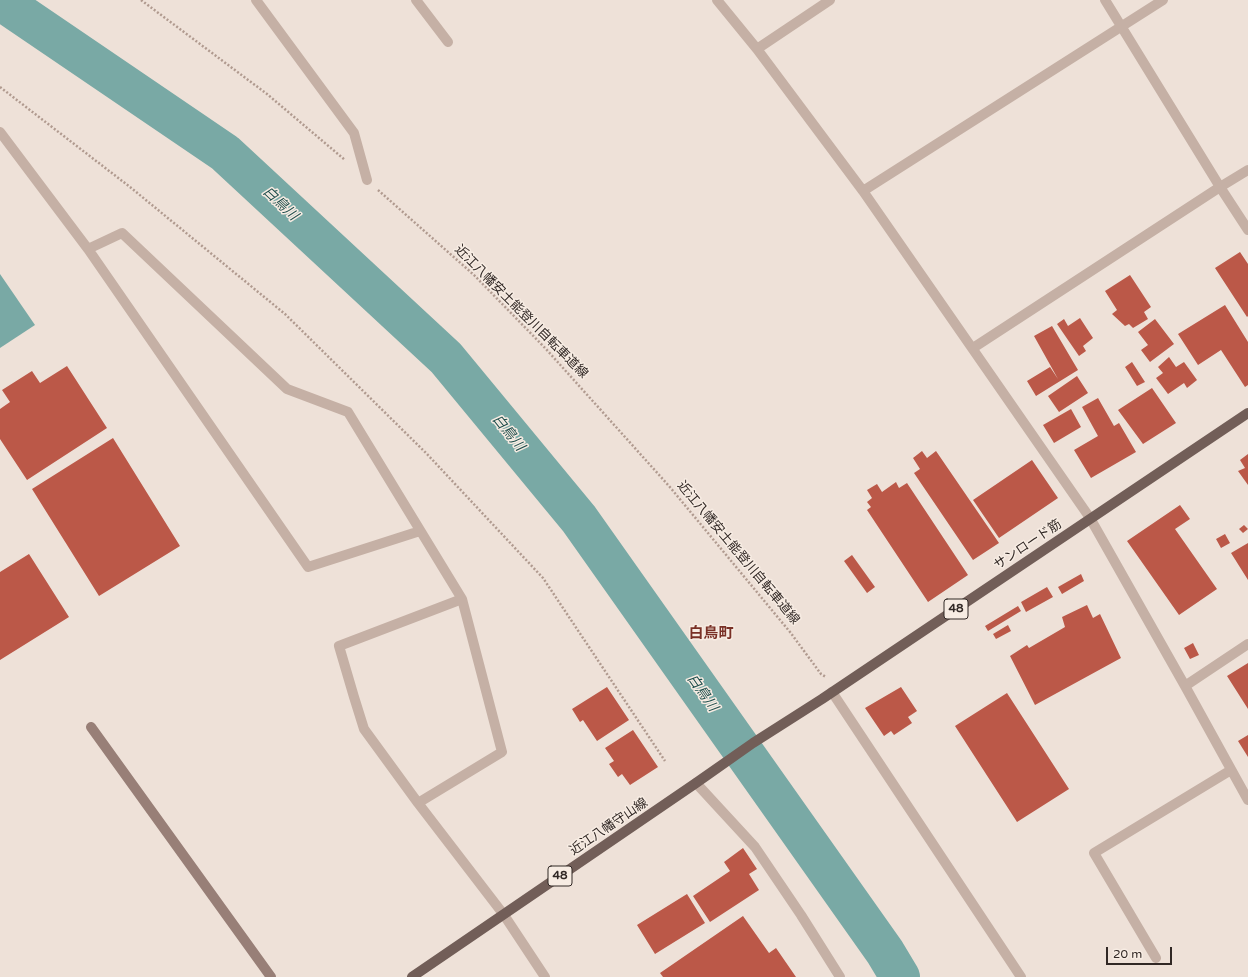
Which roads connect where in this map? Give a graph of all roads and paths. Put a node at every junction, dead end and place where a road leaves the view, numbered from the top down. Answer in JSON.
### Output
{"nodes":[{"id":1,"x":140,"y":0,"type":"edge"},
{"id":2,"x":256,"y":0,"type":"edge"},
{"id":3,"x":416,"y":0,"type":"edge"},
{"id":4,"x":717,"y":0,"type":"edge"},
{"id":5,"x":830,"y":0,"type":"edge"},
{"id":6,"x":1105,"y":0,"type":"edge"},
{"id":7,"x":1163,"y":0,"type":"edge"},
{"id":8,"x":1122,"y":26,"type":"junction"},
{"id":9,"x":448,"y":42,"type":"dead end"},
{"id":10,"x":757,"y":49,"type":"junction"},
{"id":11,"x":0,"y":132,"type":"edge"},
{"id":12,"x":1248,"y":170,"type":"edge"},
{"id":13,"x":367,"y":180,"type":"junction"},
{"id":14,"x":1220,"y":187,"type":"junction"},
{"id":15,"x":863,"y":191,"type":"junction"},
{"id":16,"x":1248,"y":230,"type":"edge"},
{"id":17,"x":88,"y":249,"type":"junction"},
{"id":18,"x":973,"y":348,"type":"junction"},
{"id":19,"x":1248,"y":413,"type":"edge"},
{"id":20,"x":1090,"y":518,"type":"junction"},
{"id":21,"x":420,"y":531,"type":"junction"},
{"id":22,"x":462,"y":599,"type":"junction"},
{"id":23,"x":1248,"y":644,"type":"edge"},
{"id":24,"x":1185,"y":686,"type":"junction"},
{"id":25,"x":834,"y":691,"type":"junction"},
{"id":26,"x":822,"y":699,"type":"joint"},
{"id":27,"x":91,"y":727,"type":"dead end"},
{"id":28,"x":1232,"y":770,"type":"junction"},
{"id":29,"x":696,"y":783,"type":"junction"},
{"id":30,"x":1248,"y":800,"type":"edge"},
{"id":31,"x":418,"y":802,"type":"junction"},
{"id":32,"x":504,"y":915,"type":"junction"},
{"id":33,"x":1156,"y":958,"type":"dead end"},
{"id":34,"x":271,"y":977,"type":"edge"},
{"id":35,"x":412,"y":977,"type":"edge"},
{"id":36,"x":545,"y":977,"type":"edge"},
{"id":37,"x":840,"y":977,"type":"edge"},
{"id":38,"x":1021,"y":977,"type":"edge"}],
"edges":[{"from":1,"to":13,"type":"path","name":"近江八幡安土能登川自転車道線"},
{"from":2,"to":13,"type":"street"},
{"from":3,"to":9,"type":"street"},
{"from":4,"to":10,"type":"street"},
{"from":5,"to":10,"type":"street"},
{"from":6,"to":8,"type":"street"},
{"from":7,"to":8,"type":"street"},
{"from":8,"to":14,"type":"street"},
{"from":8,"to":15,"type":"street"},
{"from":10,"to":15,"type":"street"},
{"from":11,"to":17,"type":"street"},
{"from":12,"to":14,"type":"street"},
{"from":13,"to":25,"type":"path","name":"近江八幡安土能登川自転車道線"},
{"from":14,"to":16,"type":"street"},
{"from":14,"to":18,"type":"street"},
{"from":15,"to":18,"type":"street"},
{"from":17,"to":21,"type":"street"},
{"from":17,"to":21,"type":"street"},
{"from":18,"to":20,"type":"street"},
{"from":19,"to":20,"type":"main road","name":"サンロード筋","number":"48"},
{"from":20,"to":24,"type":"street"},
{"from":20,"to":25,"type":"main road","name":"サンロード筋","number":"48"},
{"from":21,"to":22,"type":"street"},
{"from":22,"to":31,"type":"street"},
{"from":22,"to":31,"type":"street"},
{"from":23,"to":24,"type":"street"},
{"from":24,"to":28,"type":"street"},
{"from":25,"to":26,"type":"main road","name":"サンロード筋","number":"48"},
{"from":25,"to":38,"type":"street"},
{"from":26,"to":29,"type":"main road","name":"近江八幡守山線","number":"48"},
{"from":27,"to":34,"type":"street"},
{"from":28,"to":30,"type":"street"},
{"from":28,"to":33,"type":"street"},
{"from":29,"to":32,"type":"main road","name":"近江八幡守山線","number":"48"},
{"from":29,"to":37,"type":"street"},
{"from":31,"to":32,"type":"street"},
{"from":32,"to":35,"type":"main road","name":"近江八幡守山線","number":"48"},
{"from":32,"to":36,"type":"street"}]}
